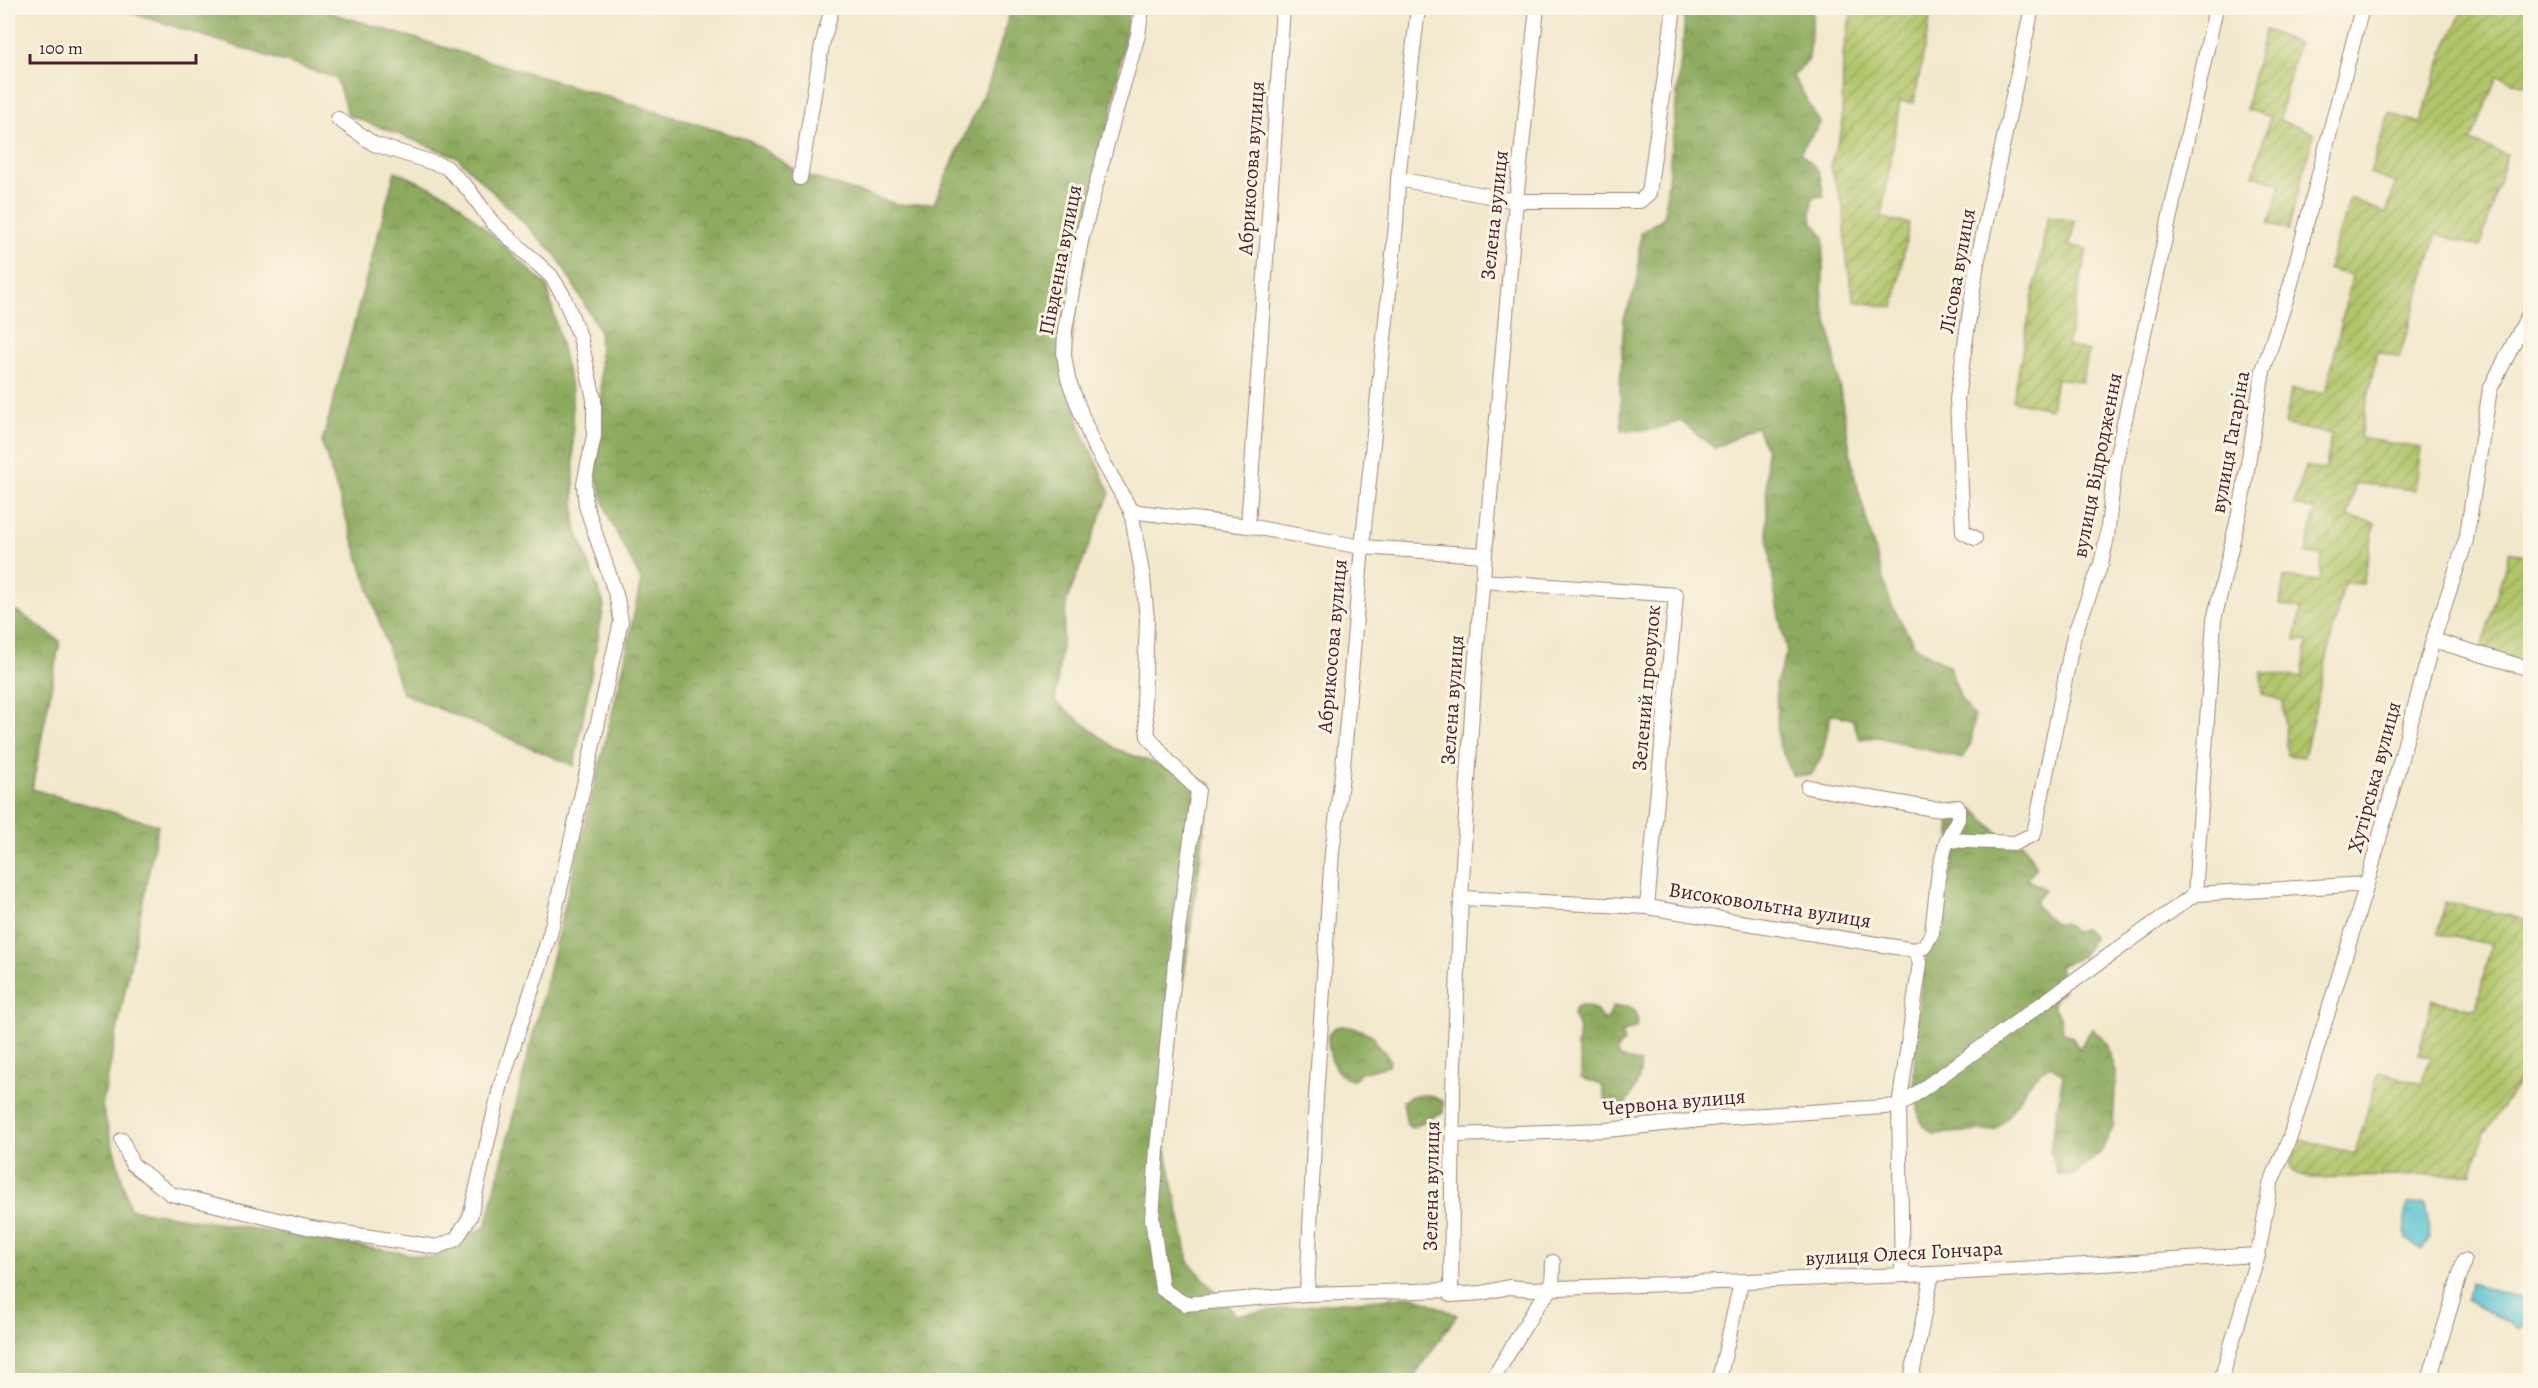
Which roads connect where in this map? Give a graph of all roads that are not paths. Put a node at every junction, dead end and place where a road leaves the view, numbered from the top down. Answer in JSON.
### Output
{"nodes":[{"id":1,"x":832,"y":8,"type":"edge"},
{"id":2,"x":1142,"y":8,"type":"edge"},
{"id":3,"x":1283,"y":8,"type":"edge"},
{"id":4,"x":1418,"y":8,"type":"edge"},
{"id":5,"x":1537,"y":8,"type":"edge"},
{"id":6,"x":1674,"y":8,"type":"edge"},
{"id":7,"x":2032,"y":8,"type":"edge"},
{"id":8,"x":2216,"y":8,"type":"edge"},
{"id":9,"x":2362,"y":8,"type":"edge"},
{"id":10,"x":338,"y":119,"type":"dead end"},
{"id":11,"x":800,"y":178,"type":"dead end"},
{"id":12,"x":1398,"y":179,"type":"junction"},
{"id":13,"x":1516,"y":201,"type":"junction"},
{"id":14,"x":2530,"y":312,"type":"edge"},
{"id":15,"x":1131,"y":511,"type":"junction"},
{"id":16,"x":1248,"y":526,"type":"junction"},
{"id":17,"x":1975,"y":538,"type":"dead end"},
{"id":18,"x":1362,"y":547,"type":"junction"},
{"id":19,"x":1485,"y":555,"type":"junction"},
{"id":20,"x":1482,"y":581,"type":"junction"},
{"id":21,"x":2433,"y":640,"type":"junction"},
{"id":22,"x":2530,"y":669,"type":"edge"},
{"id":23,"x":1808,"y":787,"type":"dead end"},
{"id":24,"x":1947,"y":840,"type":"junction"},
{"id":25,"x":2367,"y":884,"type":"junction"},
{"id":26,"x":2195,"y":894,"type":"junction"},
{"id":27,"x":1461,"y":898,"type":"junction"},
{"id":28,"x":1647,"y":907,"type":"junction"},
{"id":29,"x":1914,"y":950,"type":"junction"},
{"id":30,"x":1899,"y":1106,"type":"junction"},
{"id":31,"x":1453,"y":1135,"type":"junction"},
{"id":32,"x":122,"y":1140,"type":"dead end"},
{"id":33,"x":2258,"y":1255,"type":"junction"},
{"id":34,"x":2464,"y":1261,"type":"dead end"},
{"id":35,"x":1553,"y":1262,"type":"dead end"},
{"id":36,"x":1902,"y":1273,"type":"junction"},
{"id":37,"x":1932,"y":1274,"type":"junction"},
{"id":38,"x":1741,"y":1282,"type":"junction"},
{"id":39,"x":1552,"y":1288,"type":"junction"},
{"id":40,"x":1532,"y":1289,"type":"junction"},
{"id":41,"x":1451,"y":1290,"type":"junction"},
{"id":42,"x":1307,"y":1294,"type":"junction"},
{"id":43,"x":1537,"y":1306,"type":"junction"},
{"id":44,"x":1492,"y":1380,"type":"edge"},
{"id":45,"x":1719,"y":1380,"type":"edge"},
{"id":46,"x":1911,"y":1380,"type":"edge"},
{"id":47,"x":2221,"y":1380,"type":"edge"},
{"id":48,"x":2429,"y":1380,"type":"edge"}],
"edges":[{"from":1,"to":11,"type":"street"},
{"from":2,"to":15,"type":"street","name":"Південна вулиця"},
{"from":3,"to":16,"type":"street","name":"Абрикосова вулиця"},
{"from":4,"to":12,"type":"street"},
{"from":5,"to":13,"type":"street","name":"Зелена вулиця"},
{"from":6,"to":13,"type":"street"},
{"from":7,"to":17,"type":"street","name":"Лісова вулиця"},
{"from":8,"to":24,"type":"street","name":"вулиця Відродження"},
{"from":9,"to":26,"type":"street","name":"вулиця Гагаріна"},
{"from":10,"to":32,"type":"street"},
{"from":12,"to":13,"type":"street"},
{"from":12,"to":18,"type":"street"},
{"from":13,"to":19,"type":"street","name":"Зелена вулиця"},
{"from":14,"to":21,"type":"street","name":"Хутірська вулиця"},
{"from":15,"to":16,"type":"street"},
{"from":15,"to":42,"type":"street"},
{"from":16,"to":18,"type":"street","name":"Абрикосова вулиця"},
{"from":18,"to":19,"type":"street"},
{"from":18,"to":42,"type":"street","name":"Абрикосова вулиця"},
{"from":19,"to":20,"type":"street","name":"Зелена вулиця"},
{"from":20,"to":27,"type":"street","name":"Зелена вулиця"},
{"from":20,"to":28,"type":"street","name":"Зелений провулок"},
{"from":21,"to":22,"type":"street"},
{"from":21,"to":25,"type":"street","name":"Хутірська вулиця"},
{"from":23,"to":24,"type":"street"},
{"from":24,"to":29,"type":"street"},
{"from":25,"to":26,"type":"street"},
{"from":25,"to":33,"type":"street","name":"Хутірська вулиця"},
{"from":26,"to":30,"type":"street"},
{"from":27,"to":28,"type":"street","name":"Високовольтна вулиця"},
{"from":27,"to":31,"type":"street","name":"Зелена вулиця"},
{"from":28,"to":29,"type":"street","name":"Високовольтна вулиця"},
{"from":29,"to":30,"type":"street"},
{"from":30,"to":31,"type":"street","name":"Червона вулиця"},
{"from":30,"to":36,"type":"street"},
{"from":31,"to":41,"type":"street","name":"Зелена вулиця"},
{"from":33,"to":37,"type":"street","name":"вулиця Олеся Гончара"},
{"from":33,"to":47,"type":"street","name":"Хутірська вулиця"},
{"from":34,"to":48,"type":"street"},
{"from":35,"to":39,"type":"street"},
{"from":36,"to":37,"type":"street","name":"вулиця Олеся Гончара"},
{"from":36,"to":38,"type":"street","name":"вулиця Олеся Гончара"},
{"from":37,"to":46,"type":"street"},
{"from":38,"to":39,"type":"street","name":"вулиця Олеся Гончара"},
{"from":38,"to":45,"type":"street"},
{"from":39,"to":40,"type":"street"},
{"from":39,"to":43,"type":"street"},
{"from":40,"to":41,"type":"street"},
{"from":40,"to":43,"type":"street"},
{"from":41,"to":42,"type":"street"},
{"from":43,"to":44,"type":"street"}]}
